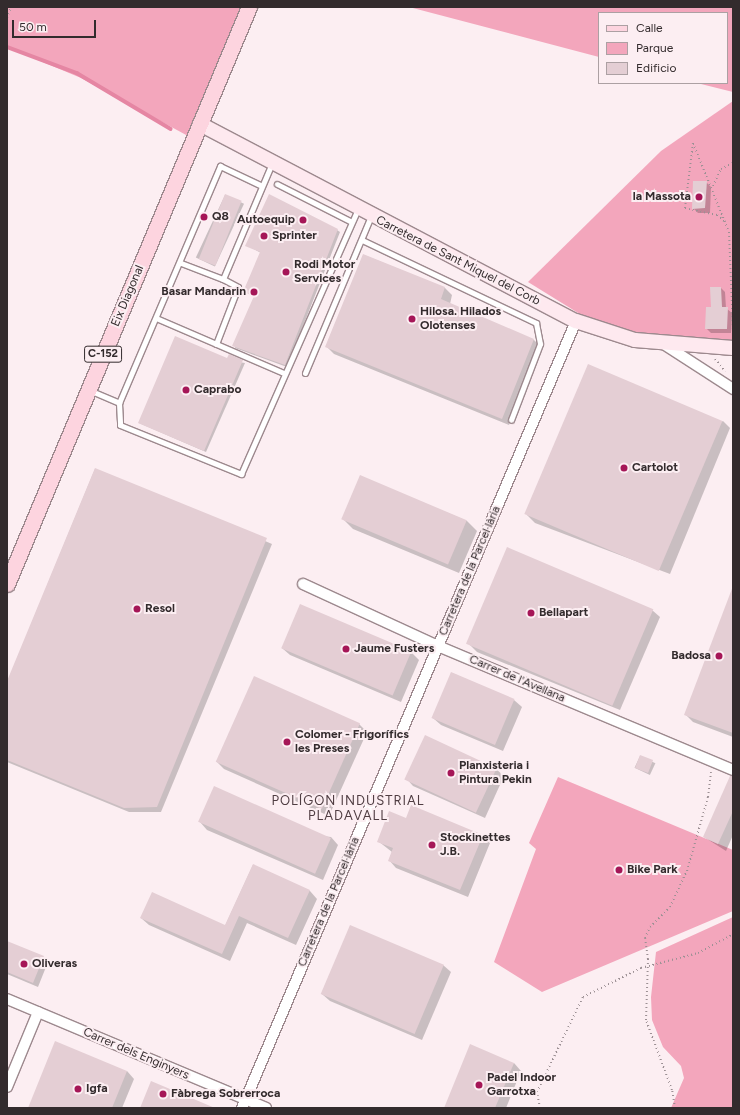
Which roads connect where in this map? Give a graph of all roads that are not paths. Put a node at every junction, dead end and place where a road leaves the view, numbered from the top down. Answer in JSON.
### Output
{"nodes":[{"id":1,"x":249,"y":7,"type":"edge"},
{"id":2,"x":200,"y":124,"type":"junction"},
{"id":3,"x":272,"y":163,"type":"junction"},
{"id":4,"x":277,"y":184,"type":"dead end"},
{"id":5,"x":260,"y":185,"type":"junction"},
{"id":6,"x":358,"y":209,"type":"junction"},
{"id":7,"x":372,"y":216,"type":"junction"},
{"id":8,"x":350,"y":221,"type":"junction"},
{"id":9,"x":362,"y":240,"type":"junction"},
{"id":10,"x":181,"y":263,"type":"junction"},
{"id":11,"x":223,"y":279,"type":"junction"},
{"id":12,"x":156,"y":318,"type":"junction"},
{"id":13,"x":576,"y":321,"type":"junction"},
{"id":14,"x":733,"y":341,"type":"edge"},
{"id":15,"x":662,"y":343,"type":"junction"},
{"id":16,"x":216,"y":344,"type":"junction"},
{"id":17,"x":692,"y":346,"type":"junction"},
{"id":18,"x":733,"y":348,"type":"edge"},
{"id":19,"x":284,"y":373,"type":"junction"},
{"id":20,"x":305,"y":373,"type":"dead end"},
{"id":21,"x":733,"y":389,"type":"edge"},
{"id":22,"x":88,"y":390,"type":"junction"},
{"id":23,"x":119,"y":403,"type":"junction"},
{"id":24,"x":511,"y":420,"type":"dead end"},
{"id":25,"x":7,"y":584,"type":"edge"},
{"id":26,"x":303,"y":584,"type":"dead end"},
{"id":27,"x":438,"y":646,"type":"junction"},
{"id":28,"x":733,"y":770,"type":"edge"},
{"id":29,"x":7,"y":999,"type":"edge"},
{"id":30,"x":38,"y":1012,"type":"junction"},
{"id":31,"x":7,"y":1087,"type":"edge"},
{"id":32,"x":244,"y":1104,"type":"edge"},
{"id":33,"x":266,"y":1108,"type":"edge"}],
"edges":[{"from":1,"to":2,"type":"main road","name":"Eix Diagonal","number":"C-152"},
{"from":2,"to":3,"type":"street","name":"Carretera de Sant Miquel del Corb"},
{"from":2,"to":22,"type":"main road","name":"Eix Diagonal","number":"C-152"},
{"from":3,"to":5,"type":"lane"},
{"from":3,"to":6,"type":"street","name":"Carretera de Sant Miquel del Corb"},
{"from":4,"to":8,"type":"lane"},
{"from":5,"to":10,"type":"lane"},
{"from":5,"to":11,"type":"lane"},
{"from":6,"to":7,"type":"street","name":"Carretera de Sant Miquel del Corb"},
{"from":6,"to":8,"type":"lane"},
{"from":7,"to":9,"type":"lane"},
{"from":7,"to":13,"type":"street","name":"Carretera de Sant Miquel del Corb"},
{"from":8,"to":19,"type":"lane"},
{"from":9,"to":20,"type":"lane"},
{"from":9,"to":24,"type":"lane"},
{"from":10,"to":11,"type":"lane"},
{"from":10,"to":12,"type":"lane"},
{"from":11,"to":16,"type":"lane"},
{"from":12,"to":16,"type":"lane"},
{"from":12,"to":23,"type":"lane"},
{"from":13,"to":15,"type":"street","name":"Carretera de Sant Miquel del Corb"},
{"from":13,"to":27,"type":"street","name":"Carretera de la Parcel·lària"},
{"from":14,"to":17,"type":"street"},
{"from":15,"to":17,"type":"street","name":"Carretera de Sant Miquel del Corb"},
{"from":15,"to":21,"type":"street"},
{"from":16,"to":19,"type":"lane"},
{"from":17,"to":18,"type":"street","name":"Carretera de Sant Miquel del Corb"},
{"from":19,"to":23,"type":"lane"},
{"from":22,"to":23,"type":"lane"},
{"from":22,"to":25,"type":"main road","name":"Eix Diagonal","number":"C-152"},
{"from":26,"to":27,"type":"street","name":"Carrer de l'Avellana"},
{"from":27,"to":28,"type":"street","name":"Carrer de l'Avellana"},
{"from":27,"to":32,"type":"street","name":"Carretera de la Parcel·lària"},
{"from":29,"to":30,"type":"street","name":"Carrer dels Enginyers"},
{"from":30,"to":31,"type":"street"},
{"from":30,"to":32,"type":"street","name":"Carrer dels Enginyers"},
{"from":32,"to":33,"type":"street","name":"Carrer dels Enginyers"}]}
